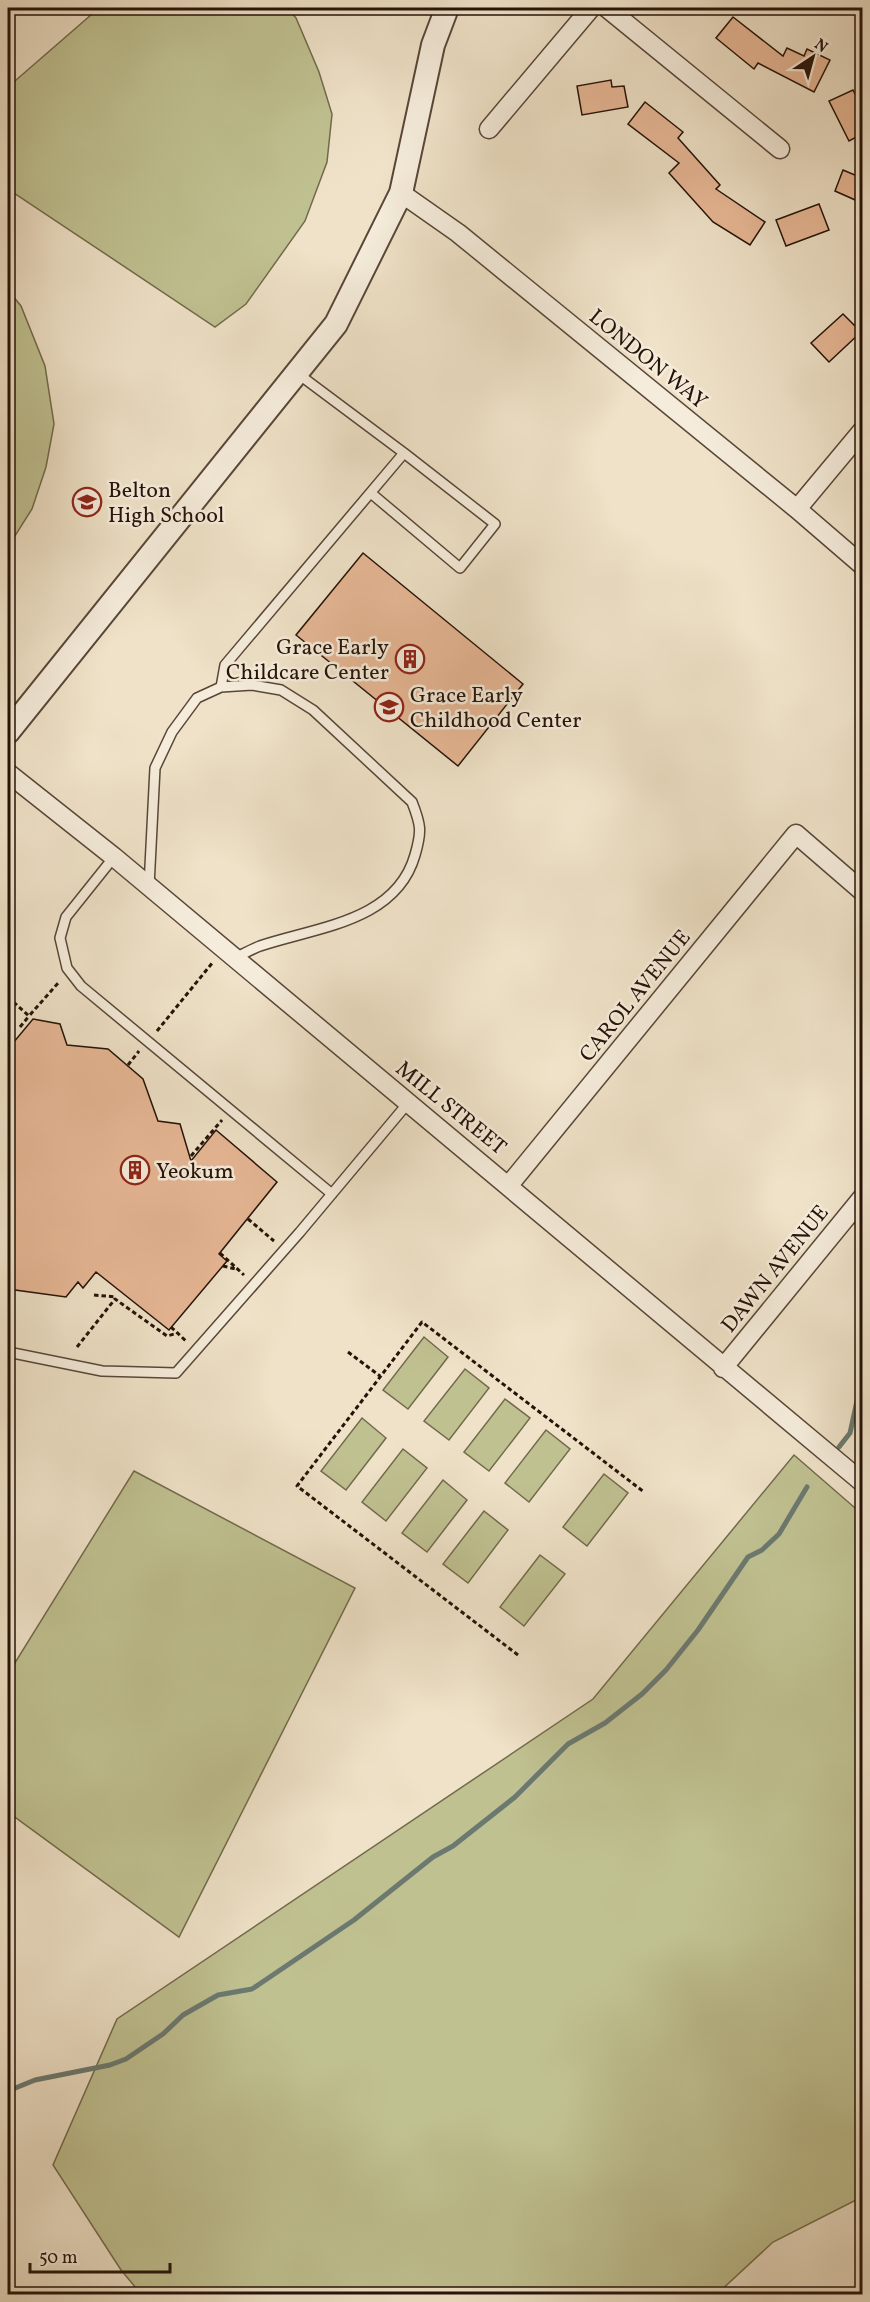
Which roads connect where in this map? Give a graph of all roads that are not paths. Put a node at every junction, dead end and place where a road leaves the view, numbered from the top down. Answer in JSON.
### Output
{"nodes":[{"id":1,"x":447,"y":8,"type":"edge"},
{"id":2,"x":591,"y":8,"type":"edge"},
{"id":3,"x":607,"y":8,"type":"edge"},
{"id":4,"x":489,"y":129,"type":"dead end"},
{"id":5,"x":780,"y":149,"type":"dead end"},
{"id":6,"x":402,"y":193,"type":"junction"},
{"id":7,"x":297,"y":373,"type":"junction"},
{"id":8,"x":862,"y":431,"type":"edge"},
{"id":9,"x":404,"y":453,"type":"junction"},
{"id":10,"x":372,"y":494,"type":"junction"},
{"id":11,"x":797,"y":509,"type":"junction"},
{"id":12,"x":862,"y":565,"type":"edge"},
{"id":13,"x":221,"y":687,"type":"junction"},
{"id":14,"x":8,"y":732,"type":"edge"},
{"id":15,"x":8,"y":773,"type":"edge"},
{"id":16,"x":114,"y":857,"type":"junction"},
{"id":17,"x":149,"y":886,"type":"junction"},
{"id":18,"x":862,"y":891,"type":"edge"},
{"id":19,"x":235,"y":958,"type":"junction"},
{"id":20,"x":408,"y":1103,"type":"junction"},
{"id":21,"x":509,"y":1185,"type":"junction"},
{"id":22,"x":332,"y":1194,"type":"junction"},
{"id":23,"x":862,"y":1198,"type":"edge"},
{"id":24,"x":8,"y":1352,"type":"edge"},
{"id":25,"x":723,"y":1368,"type":"junction"},
{"id":26,"x":862,"y":1482,"type":"edge"}],
"edges":[{"from":1,"to":6,"type":"street"},
{"from":2,"to":4,"type":"street"},
{"from":3,"to":5,"type":"street"},
{"from":6,"to":7,"type":"street"},
{"from":6,"to":11,"type":"street","name":"LONDON WAY"},
{"from":7,"to":9,"type":"lane"},
{"from":7,"to":14,"type":"street"},
{"from":8,"to":11,"type":"street"},
{"from":9,"to":10,"type":"lane"},
{"from":9,"to":10,"type":"lane"},
{"from":10,"to":13,"type":"lane"},
{"from":11,"to":12,"type":"street","name":"LONDON WAY"},
{"from":13,"to":17,"type":"lane"},
{"from":13,"to":19,"type":"lane"},
{"from":15,"to":16,"type":"street","name":"MILL STREET"},
{"from":16,"to":17,"type":"street","name":"MILL STREET"},
{"from":16,"to":22,"type":"lane"},
{"from":17,"to":19,"type":"street","name":"MILL STREET"},
{"from":18,"to":21,"type":"street","name":"CAROL AVENUE"},
{"from":19,"to":20,"type":"street","name":"MILL STREET"},
{"from":20,"to":21,"type":"street","name":"MILL STREET"},
{"from":20,"to":22,"type":"lane"},
{"from":21,"to":25,"type":"street","name":"MILL STREET"},
{"from":22,"to":24,"type":"lane"},
{"from":23,"to":25,"type":"street","name":"DAWN AVENUE"},
{"from":25,"to":26,"type":"street","name":"MILL STREET"}]}
